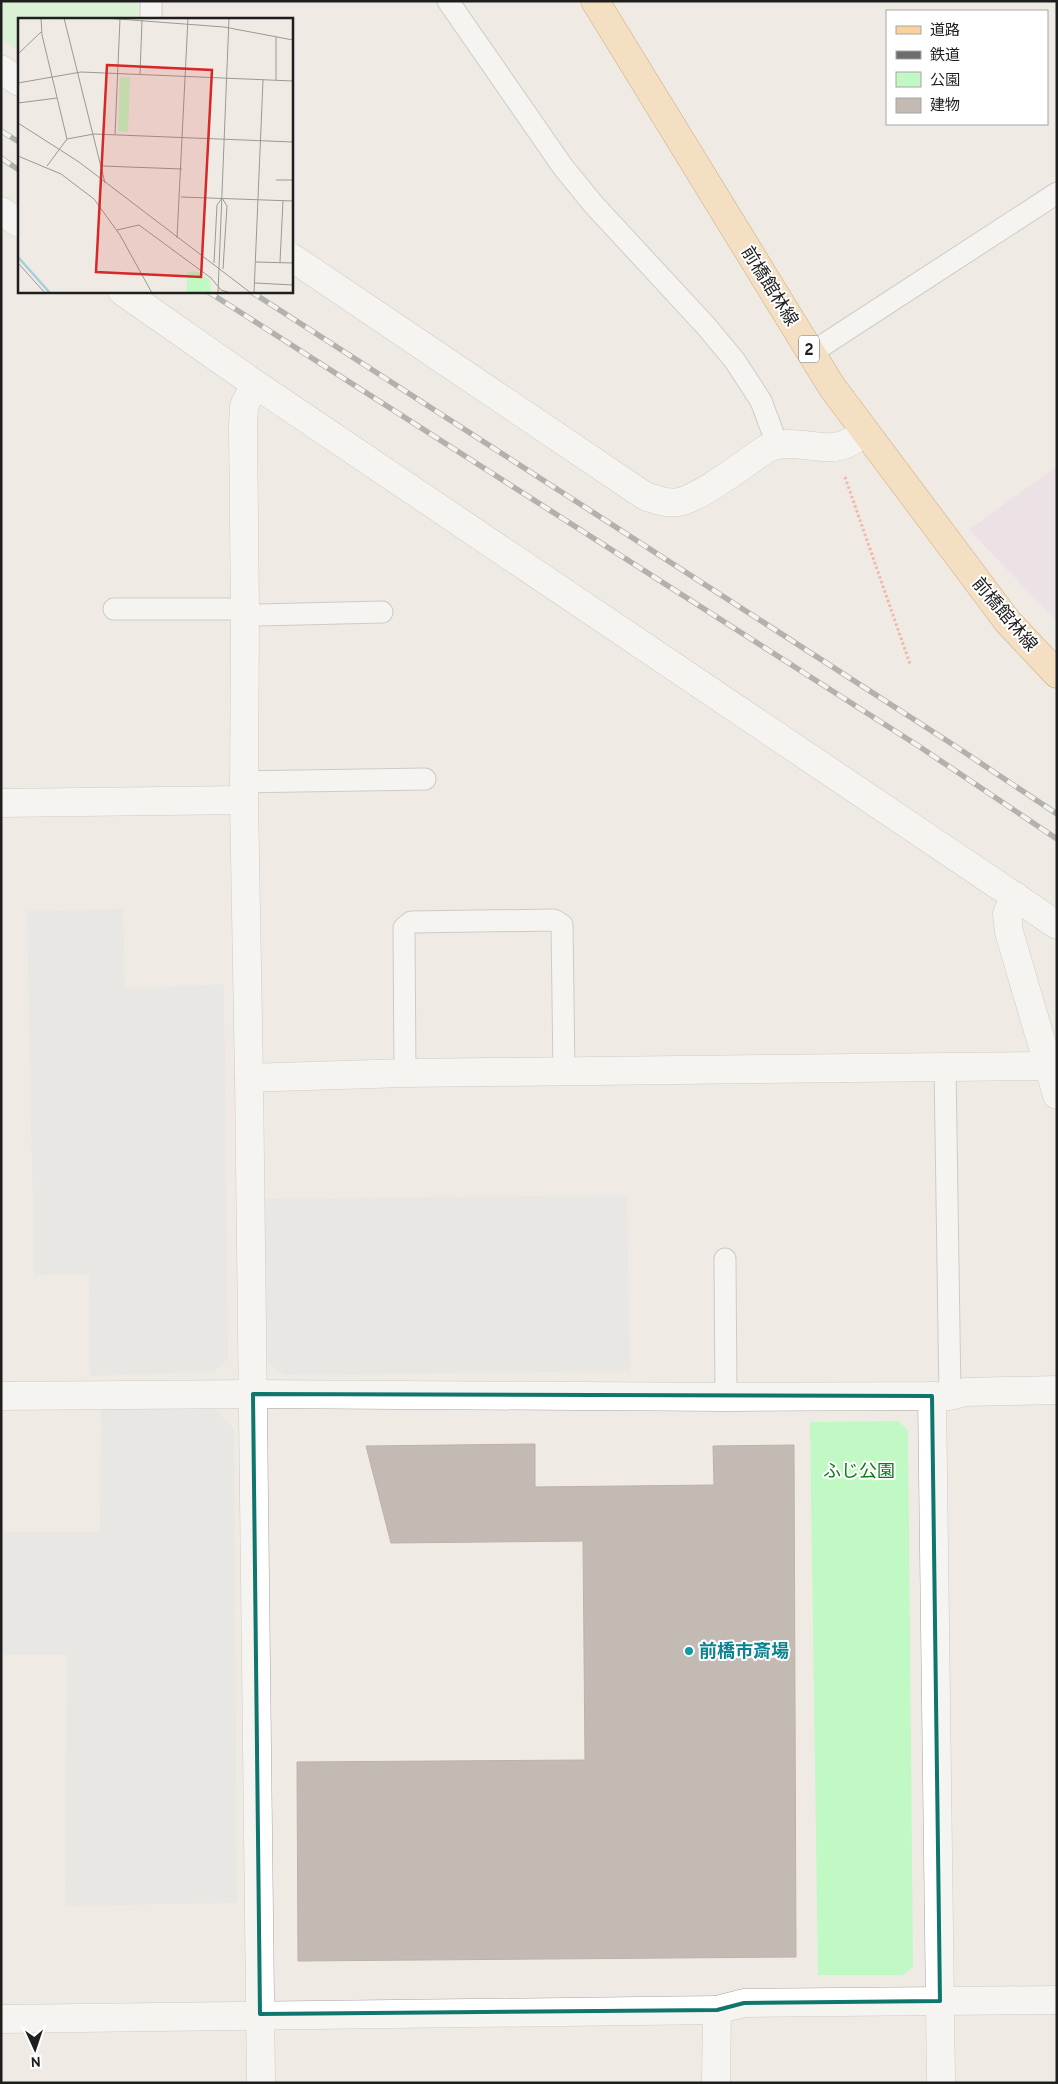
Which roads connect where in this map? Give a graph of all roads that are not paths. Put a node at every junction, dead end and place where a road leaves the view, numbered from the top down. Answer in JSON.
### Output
{"nodes":[{"id":1,"x":151,"y":1,"type":"edge"},
{"id":2,"x":448,"y":1,"type":"edge"},
{"id":3,"x":595,"y":1,"type":"edge"},
{"id":4,"x":151,"y":18,"type":"edge"},
{"id":5,"x":1,"y":69,"type":"edge"},
{"id":6,"x":18,"y":81,"type":"edge"},
{"id":7,"x":1057,"y":193,"type":"edge"},
{"id":8,"x":1,"y":211,"type":"edge"},
{"id":9,"x":18,"y":222,"type":"edge"},
{"id":10,"x":292,"y":258,"type":"edge"},
{"id":11,"x":123,"y":292,"type":"edge"},
{"id":12,"x":811,"y":353,"type":"junction"},
{"id":13,"x":255,"y":384,"type":"junction"},
{"id":14,"x":865,"y":433,"type":"junction"},
{"id":15,"x":777,"y":444,"type":"junction"},
{"id":16,"x":114,"y":610,"type":"dead end"},
{"id":17,"x":245,"y":611,"type":"junction"},
{"id":18,"x":382,"y":612,"type":"dead end"},
{"id":19,"x":1057,"y":674,"type":"edge"},
{"id":20,"x":425,"y":779,"type":"dead end"},
{"id":21,"x":244,"y":791,"type":"junction"},
{"id":22,"x":1,"y":803,"type":"edge"},
{"id":23,"x":1015,"y":896,"type":"junction"},
{"id":24,"x":1057,"y":925,"type":"edge"},
{"id":25,"x":1048,"y":1066,"type":"junction"},
{"id":26,"x":945,"y":1067,"type":"junction"},
{"id":27,"x":564,"y":1072,"type":"junction"},
{"id":28,"x":405,"y":1073,"type":"junction"},
{"id":29,"x":249,"y":1078,"type":"junction"},
{"id":30,"x":1057,"y":1095,"type":"edge"},
{"id":31,"x":725,"y":1259,"type":"dead end"},
{"id":32,"x":1057,"y":1390,"type":"edge"},
{"id":33,"x":253,"y":1394,"type":"junction"},
{"id":34,"x":1,"y":1396,"type":"edge"},
{"id":35,"x":941,"y":1396,"type":"junction"},
{"id":36,"x":726,"y":1397,"type":"junction"},
{"id":37,"x":1057,"y":2000,"type":"edge"},
{"id":38,"x":940,"y":2001,"type":"junction"},
{"id":39,"x":717,"y":2010,"type":"junction"},
{"id":40,"x":260,"y":2014,"type":"junction"},
{"id":41,"x":1,"y":2019,"type":"edge"},
{"id":42,"x":261,"y":2083,"type":"edge"},
{"id":43,"x":716,"y":2083,"type":"edge"},
{"id":44,"x":941,"y":2083,"type":"edge"}],
"edges":[{"from":1,"to":4,"type":"lane"},
{"from":2,"to":15,"type":"lane"},
{"from":3,"to":12,"type":"main road","name":"前橋館林線","number":"2"},
{"from":5,"to":6,"type":"street"},
{"from":7,"to":12,"type":"lane"},
{"from":8,"to":9,"type":"street"},
{"from":10,"to":15,"type":"street"},
{"from":11,"to":13,"type":"street"},
{"from":12,"to":14,"type":"main road","name":"前橋館林線","number":"2"},
{"from":13,"to":17,"type":"street"},
{"from":13,"to":23,"type":"street"},
{"from":14,"to":15,"type":"street"},
{"from":14,"to":19,"type":"main road","name":"前橋館林線","number":"2"},
{"from":16,"to":17,"type":"lane"},
{"from":17,"to":18,"type":"lane"},
{"from":17,"to":21,"type":"street"},
{"from":20,"to":21,"type":"lane"},
{"from":21,"to":22,"type":"street"},
{"from":21,"to":29,"type":"street"},
{"from":23,"to":24,"type":"street"},
{"from":23,"to":25,"type":"street"},
{"from":25,"to":26,"type":"street"},
{"from":25,"to":30,"type":"street"},
{"from":26,"to":27,"type":"street"},
{"from":26,"to":35,"type":"lane"},
{"from":27,"to":28,"type":"street"},
{"from":27,"to":28,"type":"lane"},
{"from":28,"to":29,"type":"street"},
{"from":29,"to":33,"type":"street"},
{"from":31,"to":36,"type":"lane"},
{"from":32,"to":35,"type":"street"},
{"from":33,"to":34,"type":"street"},
{"from":33,"to":36,"type":"street"},
{"from":33,"to":40,"type":"street"},
{"from":35,"to":36,"type":"street"},
{"from":35,"to":38,"type":"street"},
{"from":37,"to":38,"type":"street"},
{"from":38,"to":39,"type":"street"},
{"from":38,"to":44,"type":"street"},
{"from":39,"to":40,"type":"street"},
{"from":39,"to":43,"type":"street"},
{"from":40,"to":41,"type":"street"},
{"from":40,"to":42,"type":"street"}]}
